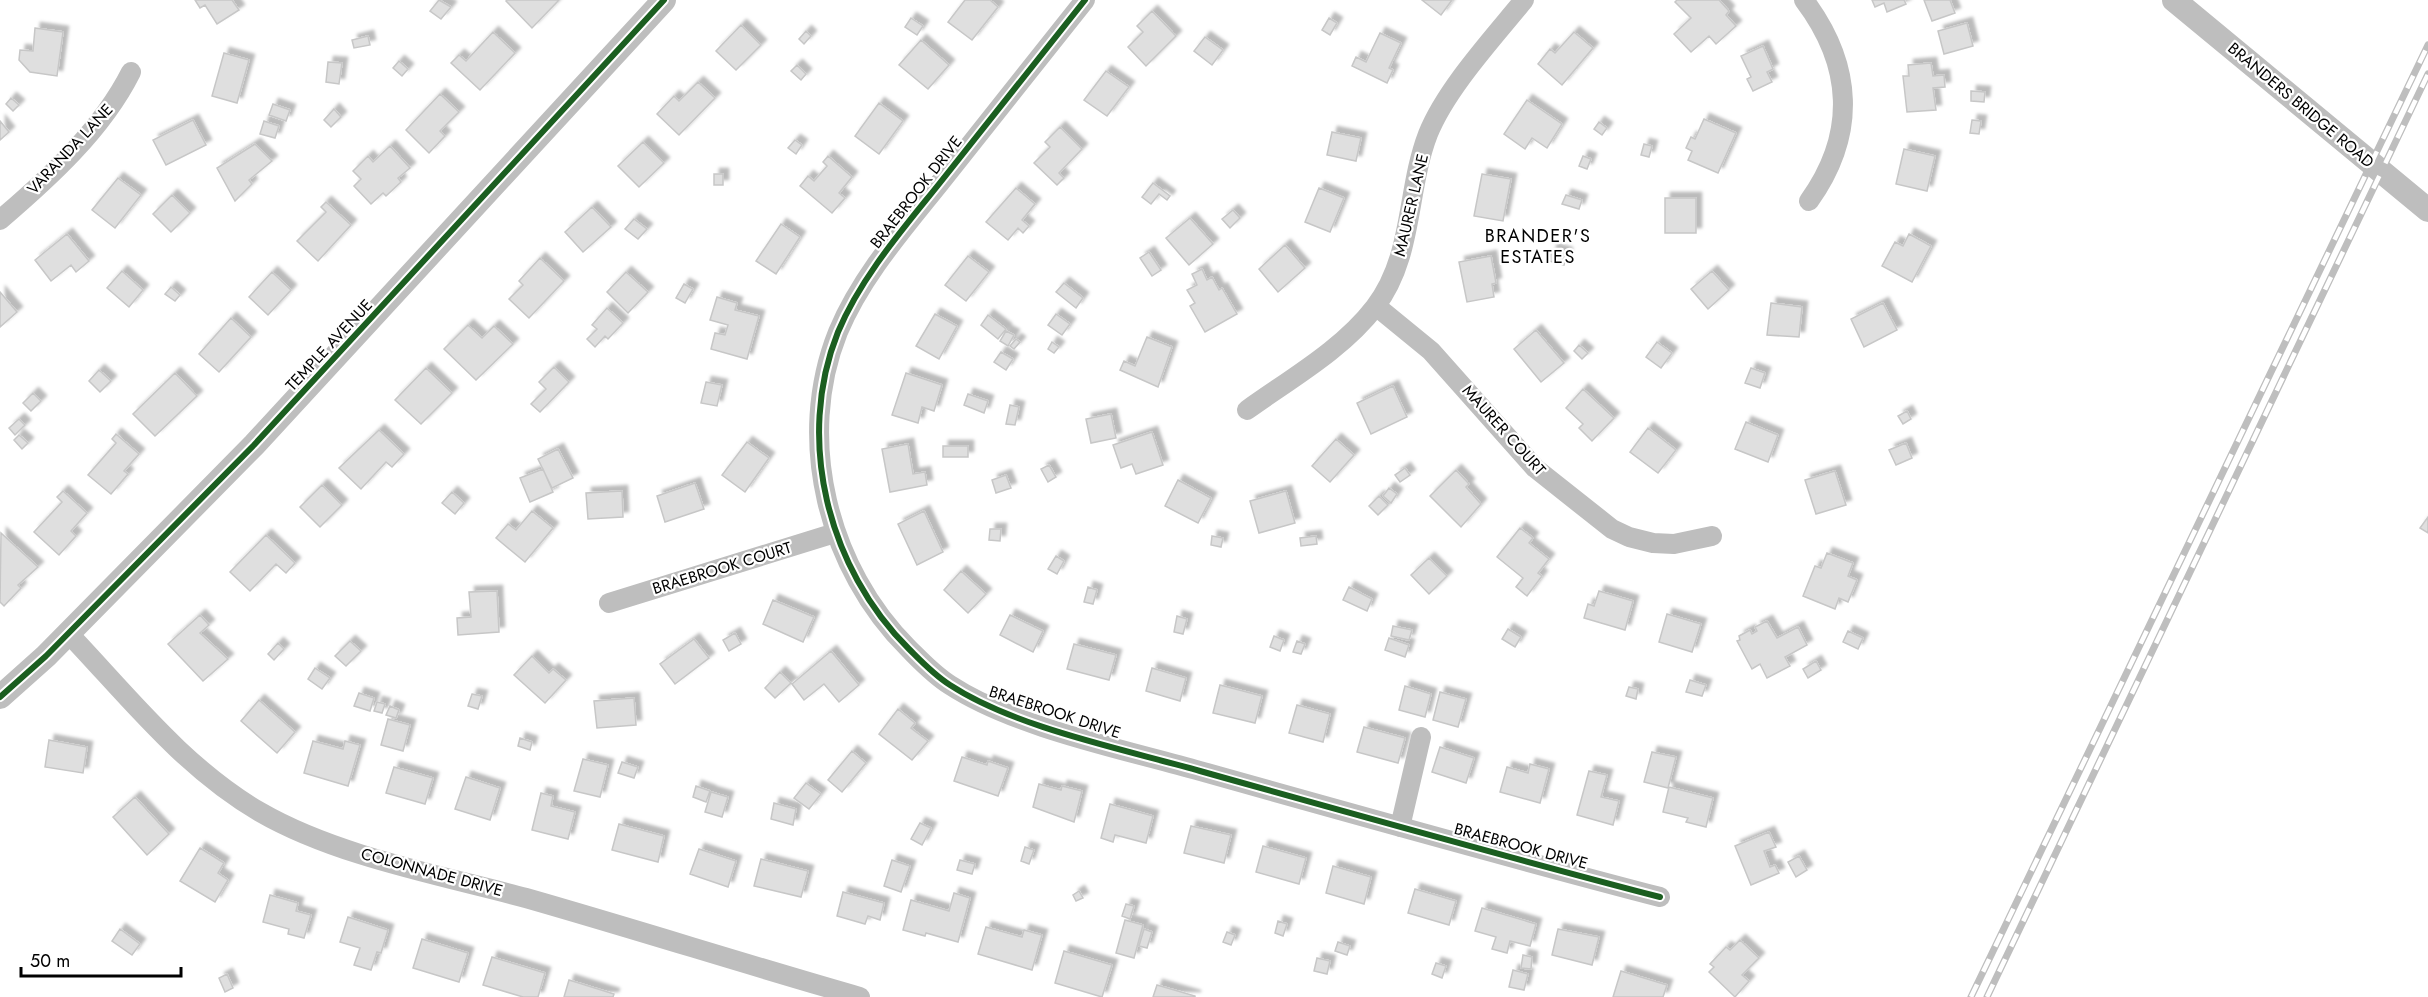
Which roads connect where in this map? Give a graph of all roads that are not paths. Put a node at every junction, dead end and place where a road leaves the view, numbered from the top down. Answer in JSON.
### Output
{"nodes":[{"id":1,"x":664,"y":0,"type":"edge"},
{"id":2,"x":1085,"y":0,"type":"edge"},
{"id":3,"x":1524,"y":0,"type":"edge"},
{"id":4,"x":1804,"y":0,"type":"edge"},
{"id":5,"x":2174,"y":0,"type":"edge"},
{"id":6,"x":132,"y":72,"type":"dead end"},
{"id":7,"x":1809,"y":201,"type":"dead end"},
{"id":8,"x":2428,"y":210,"type":"edge"},
{"id":9,"x":0,"y":220,"type":"edge"},
{"id":10,"x":1376,"y":306,"type":"junction"},
{"id":11,"x":1247,"y":410,"type":"dead end"},
{"id":12,"x":835,"y":533,"type":"junction"},
{"id":13,"x":1712,"y":536,"type":"dead end"},
{"id":14,"x":609,"y":603,"type":"dead end"},
{"id":15,"x":68,"y":633,"type":"junction"},
{"id":16,"x":0,"y":697,"type":"edge"},
{"id":17,"x":1421,"y":737,"type":"dead end"},
{"id":18,"x":1400,"y":827,"type":"junction"},
{"id":19,"x":1660,"y":897,"type":"dead end"},
{"id":20,"x":852,"y":996,"type":"edge"}],
"edges":[{"from":1,"to":15,"type":"street","name":"TEMPLE AVENUE"},
{"from":2,"to":12,"type":"street","name":"BRAEBROOK DRIVE"},
{"from":3,"to":10,"type":"street","name":"MAURER LANE"},
{"from":4,"to":7,"type":"street"},
{"from":5,"to":8,"type":"street","name":"BRANDERS BRIDGE ROAD"},
{"from":6,"to":9,"type":"street","name":"VARANDA LANE"},
{"from":10,"to":11,"type":"street","name":"MAURER LANE"},
{"from":10,"to":13,"type":"street","name":"MAURER COURT"},
{"from":12,"to":14,"type":"street","name":"BRAEBROOK COURT"},
{"from":12,"to":18,"type":"street","name":"BRAEBROOK DRIVE"},
{"from":15,"to":16,"type":"street","name":"TEMPLE AVENUE"},
{"from":15,"to":20,"type":"street","name":"COLONNADE DRIVE"},
{"from":17,"to":18,"type":"street"},
{"from":18,"to":19,"type":"street","name":"BRAEBROOK DRIVE"}]}
